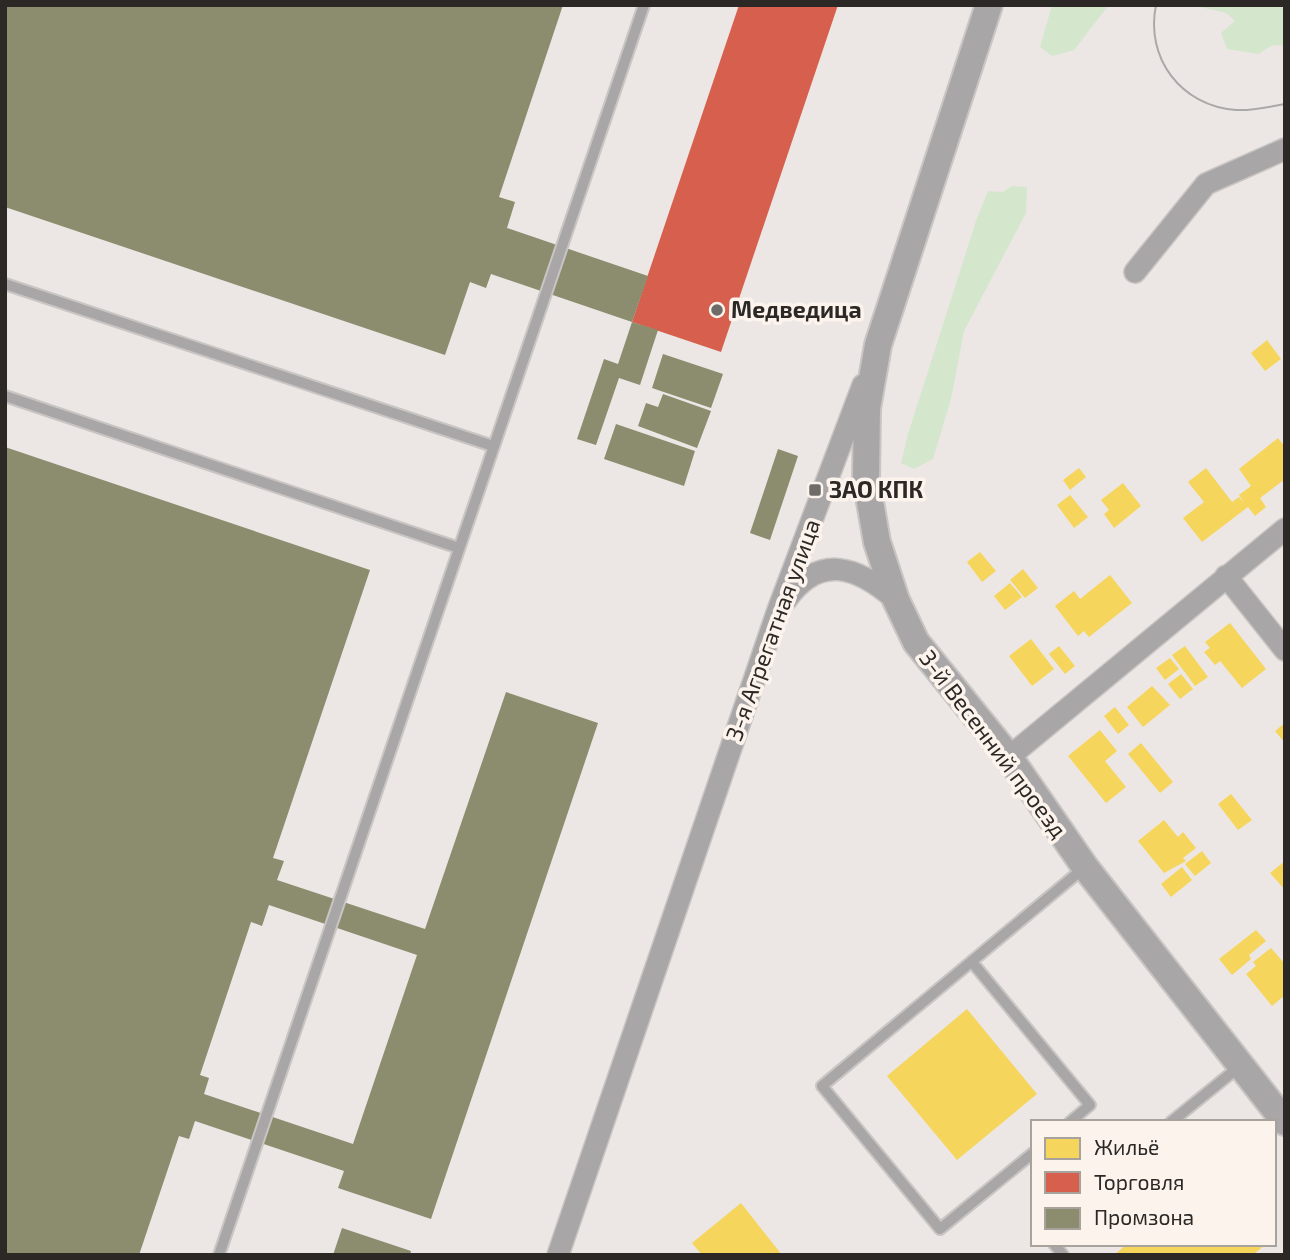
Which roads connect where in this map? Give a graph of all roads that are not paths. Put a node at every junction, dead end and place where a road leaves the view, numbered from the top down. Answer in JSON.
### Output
{"nodes":[{"id":1,"x":644,"y":5,"type":"edge"},
{"id":2,"x":989,"y":5,"type":"edge"},
{"id":3,"x":1285,"y":149,"type":"edge"},
{"id":4,"x":1135,"y":272,"type":"dead end"},
{"id":5,"x":5,"y":285,"type":"edge"},
{"id":6,"x":878,"y":345,"type":"junction"},
{"id":7,"x":5,"y":396,"type":"edge"},
{"id":8,"x":493,"y":446,"type":"junction"},
{"id":9,"x":1285,"y":529,"type":"edge"},
{"id":10,"x":459,"y":548,"type":"junction"},
{"id":11,"x":1226,"y":576,"type":"junction"},
{"id":12,"x":896,"y":600,"type":"junction"},
{"id":13,"x":778,"y":610,"type":"junction"},
{"id":14,"x":1285,"y":650,"type":"edge"},
{"id":15,"x":1009,"y":757,"type":"junction"},
{"id":16,"x":1085,"y":867,"type":"junction"},
{"id":17,"x":972,"y":962,"type":"junction"},
{"id":18,"x":1240,"y":1066,"type":"junction"},
{"id":19,"x":1072,"y":1120,"type":"edge"},
{"id":20,"x":1173,"y":1120,"type":"edge"},
{"id":21,"x":1285,"y":1122,"type":"edge"},
{"id":22,"x":1031,"y":1155,"type":"edge"},
{"id":23,"x":219,"y":1255,"type":"edge"},
{"id":24,"x":558,"y":1255,"type":"edge"}],
"edges":[{"from":1,"to":8,"type":"lane"},
{"from":2,"to":6,"type":"street","name":"3-я Агрегатная улица"},
{"from":3,"to":4,"type":"street"},
{"from":5,"to":8,"type":"lane"},
{"from":6,"to":12,"type":"street","name":"3-й Весенний проезд"},
{"from":6,"to":13,"type":"street","name":"3-я Агрегатная улица"},
{"from":7,"to":10,"type":"lane"},
{"from":8,"to":10,"type":"lane"},
{"from":9,"to":11,"type":"street"},
{"from":10,"to":23,"type":"lane"},
{"from":11,"to":14,"type":"street"},
{"from":11,"to":15,"type":"street"},
{"from":12,"to":13,"type":"street"},
{"from":12,"to":15,"type":"street","name":"3-й Весенний проезд"},
{"from":13,"to":24,"type":"street","name":"3-я Агрегатная улица"},
{"from":15,"to":16,"type":"street","name":"3-й Весенний проезд"},
{"from":16,"to":17,"type":"lane"},
{"from":16,"to":18,"type":"street","name":"3-й Весенний проезд"},
{"from":17,"to":19,"type":"lane"},
{"from":17,"to":22,"type":"lane"},
{"from":18,"to":20,"type":"lane"},
{"from":18,"to":21,"type":"street","name":"3-й Весенний проезд"}]}
